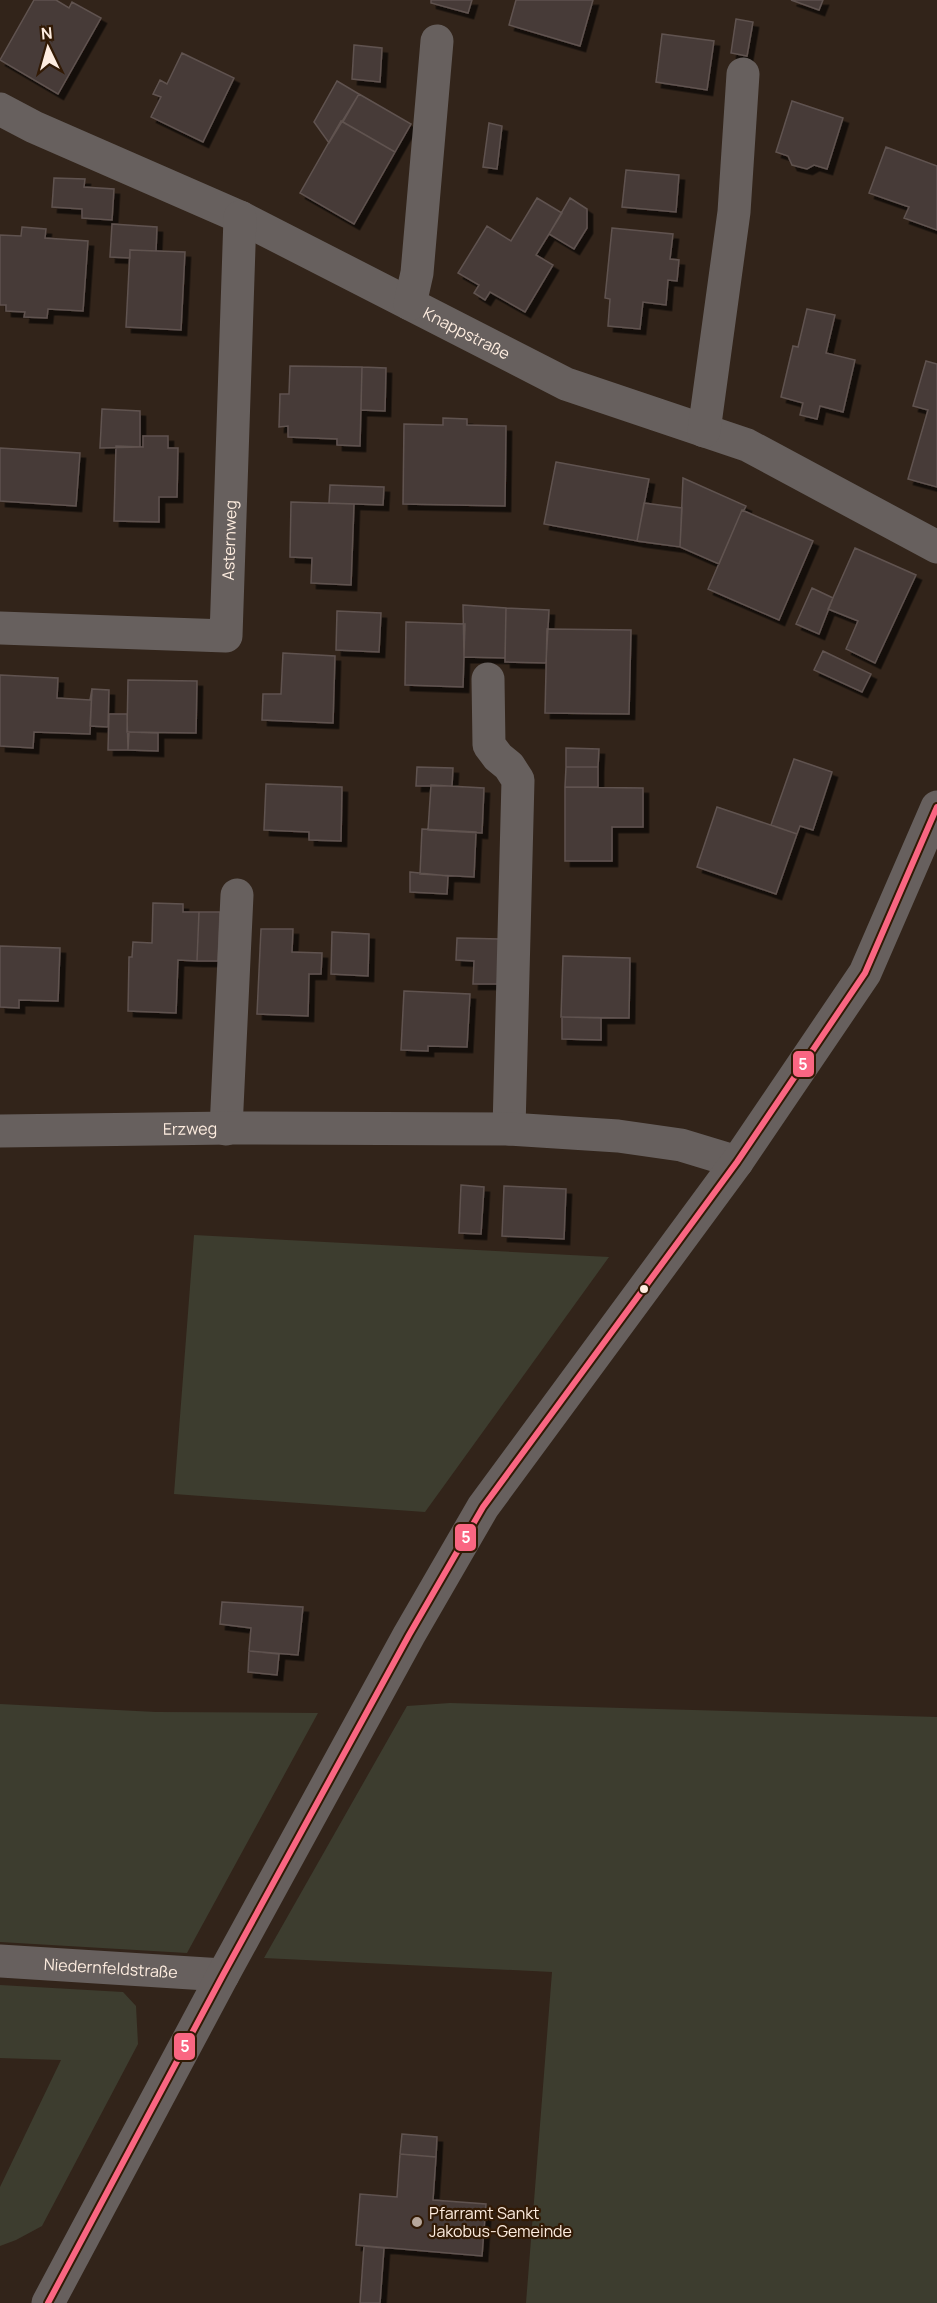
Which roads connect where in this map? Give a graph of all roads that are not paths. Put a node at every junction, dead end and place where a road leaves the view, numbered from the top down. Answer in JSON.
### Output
{"nodes":[{"id":1,"x":437,"y":41,"type":"dead end"},
{"id":2,"x":743,"y":74,"type":"dead end"},
{"id":3,"x":0,"y":109,"type":"edge"},
{"id":4,"x":240,"y":217,"type":"junction"},
{"id":5,"x":410,"y":304,"type":"junction"},
{"id":6,"x":704,"y":431,"type":"junction"},
{"id":7,"x":937,"y":547,"type":"edge"},
{"id":8,"x":0,"y":628,"type":"edge"},
{"id":9,"x":488,"y":679,"type":"dead end"},
{"id":10,"x":937,"y":807,"type":"edge"},
{"id":11,"x":237,"y":896,"type":"dead end"},
{"id":12,"x":226,"y":1129,"type":"junction"},
{"id":13,"x":509,"y":1129,"type":"junction"},
{"id":14,"x":0,"y":1131,"type":"edge"},
{"id":15,"x":737,"y":1162,"type":"junction"},
{"id":16,"x":0,"y":1961,"type":"edge"},
{"id":17,"x":223,"y":1975,"type":"junction"},
{"id":18,"x":48,"y":2303,"type":"edge"}],
"edges":[{"from":1,"to":5,"type":"street"},
{"from":2,"to":6,"type":"street"},
{"from":3,"to":4,"type":"street","name":"Knappstraße"},
{"from":4,"to":5,"type":"street","name":"Knappstraße"},
{"from":4,"to":8,"type":"street","name":"Asternweg"},
{"from":5,"to":6,"type":"street","name":"Knappstraße"},
{"from":6,"to":7,"type":"street","name":"Knappstraße"},
{"from":9,"to":13,"type":"street"},
{"from":10,"to":15,"type":"street"},
{"from":11,"to":12,"type":"street"},
{"from":12,"to":13,"type":"street","name":"Erzweg"},
{"from":12,"to":14,"type":"street","name":"Erzweg"},
{"from":13,"to":15,"type":"street","name":"Erzweg"},
{"from":15,"to":17,"type":"street"},
{"from":16,"to":17,"type":"street","name":"Niedernfeldstraße"},
{"from":17,"to":18,"type":"street"}]}
